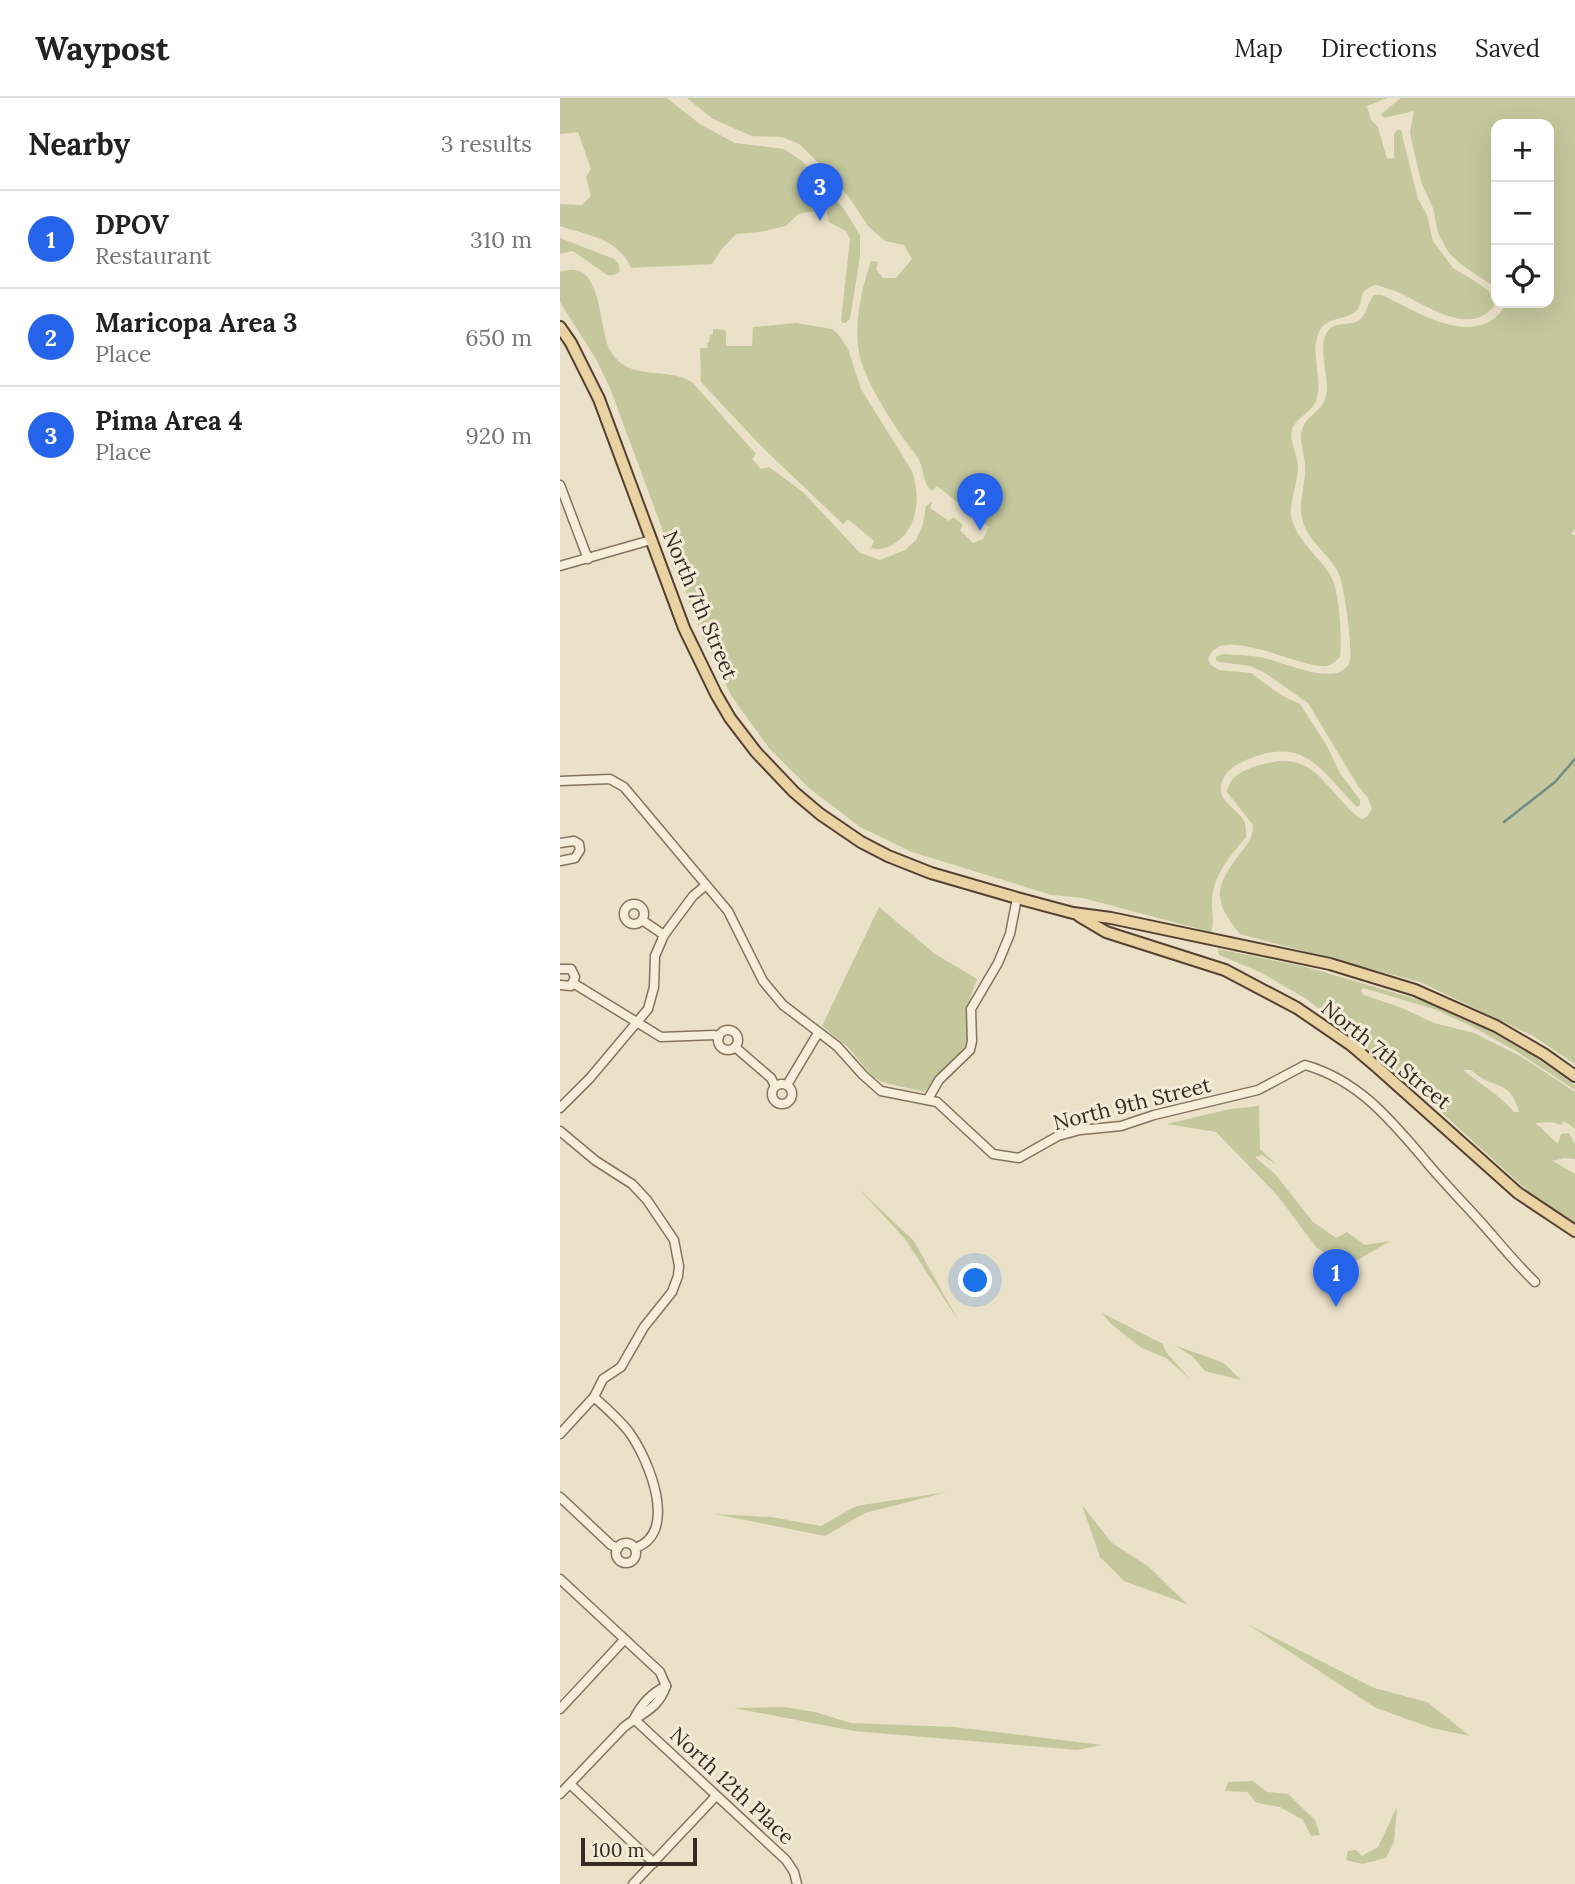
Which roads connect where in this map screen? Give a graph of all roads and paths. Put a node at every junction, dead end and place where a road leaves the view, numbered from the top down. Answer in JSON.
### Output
{"nodes":[{"id":1,"x":560,"y":327,"type":"edge"},
{"id":2,"x":560,"y":485,"type":"edge"},
{"id":3,"x":651,"y":540,"type":"junction"},
{"id":4,"x":588,"y":559,"type":"junction"},
{"id":5,"x":560,"y":566,"type":"edge"},
{"id":6,"x":560,"y":780,"type":"edge"},
{"id":7,"x":560,"y":844,"type":"edge"},
{"id":8,"x":560,"y":861,"type":"edge"},
{"id":9,"x":706,"y":885,"type":"junction"},
{"id":10,"x":1017,"y":898,"type":"junction"},
{"id":11,"x":1073,"y":913,"type":"junction"},
{"id":12,"x":642,"y":920,"type":"dead end"},
{"id":13,"x":664,"y":935,"type":"junction"},
{"id":14,"x":560,"y":969,"type":"edge"},
{"id":15,"x":573,"y":983,"type":"junction"},
{"id":16,"x":560,"y":985,"type":"edge"},
{"id":17,"x":638,"y":1024,"type":"junction"},
{"id":18,"x":818,"y":1033,"type":"junction"},
{"id":19,"x":719,"y":1037,"type":"junction"},
{"id":20,"x":735,"y":1047,"type":"junction"},
{"id":21,"x":1575,"y":1076,"type":"edge"},
{"id":22,"x":787,"y":1085,"type":"junction"},
{"id":23,"x":775,"y":1086,"type":"junction"},
{"id":24,"x":928,"y":1099,"type":"junction"},
{"id":25,"x":560,"y":1108,"type":"edge"},
{"id":26,"x":560,"y":1131,"type":"edge"},
{"id":27,"x":1575,"y":1231,"type":"edge"},
{"id":28,"x":1535,"y":1282,"type":"dead end"},
{"id":29,"x":594,"y":1397,"type":"junction"},
{"id":30,"x":560,"y":1434,"type":"edge"},
{"id":31,"x":560,"y":1496,"type":"edge"},
{"id":32,"x":618,"y":1548,"type":"junction"},
{"id":33,"x":635,"y":1548,"type":"junction"},
{"id":34,"x":560,"y":1579,"type":"edge"},
{"id":35,"x":624,"y":1640,"type":"junction"},
{"id":36,"x":560,"y":1709,"type":"edge"},
{"id":37,"x":634,"y":1718,"type":"junction"},
{"id":38,"x":570,"y":1784,"type":"junction"},
{"id":39,"x":560,"y":1794,"type":"edge"},
{"id":40,"x":716,"y":1796,"type":"junction"},
{"id":41,"x":653,"y":1863,"type":"junction"},
{"id":42,"x":633,"y":1884,"type":"edge"},
{"id":43,"x":797,"y":1884,"type":"edge"}],
"edges":[{"from":1,"to":3,"type":"main road","name":"North 7th Street"},
{"from":2,"to":4,"type":"street"},
{"from":3,"to":4,"type":"street"},
{"from":3,"to":10,"type":"main road","name":"North 7th Street"},
{"from":4,"to":5,"type":"street"},
{"from":6,"to":9,"type":"street","name":"North 9th Street"},
{"from":7,"to":8,"type":"street"},
{"from":9,"to":13,"type":"street"},
{"from":9,"to":18,"type":"street","name":"North 9th Street"},
{"from":10,"to":11,"type":"main road","name":"North 7th Street"},
{"from":10,"to":24,"type":"street"},
{"from":11,"to":21,"type":"main road","name":"North 7th Street"},
{"from":11,"to":27,"type":"main road","name":"North 7th Street"},
{"from":12,"to":13,"type":"street"},
{"from":13,"to":17,"type":"street"},
{"from":14,"to":15,"type":"street"},
{"from":15,"to":16,"type":"street"},
{"from":15,"to":17,"type":"street"},
{"from":17,"to":19,"type":"street"},
{"from":17,"to":25,"type":"street"},
{"from":18,"to":22,"type":"street"},
{"from":18,"to":24,"type":"street","name":"North 9th Street"},
{"from":19,"to":20,"type":"street"},
{"from":19,"to":20,"type":"street"},
{"from":20,"to":23,"type":"street"},
{"from":22,"to":23,"type":"street"},
{"from":22,"to":23,"type":"street"},
{"from":24,"to":28,"type":"street","name":"North 9th Street"},
{"from":26,"to":29,"type":"street"},
{"from":29,"to":30,"type":"street"},
{"from":29,"to":33,"type":"street"},
{"from":31,"to":32,"type":"street"},
{"from":32,"to":33,"type":"street"},
{"from":32,"to":33,"type":"street"},
{"from":34,"to":35,"type":"street"},
{"from":35,"to":36,"type":"street"},
{"from":35,"to":37,"type":"street"},
{"from":37,"to":38,"type":"street"},
{"from":37,"to":40,"type":"street","name":"North 12th Place"},
{"from":38,"to":39,"type":"street"},
{"from":38,"to":41,"type":"street"},
{"from":40,"to":41,"type":"street"},
{"from":40,"to":43,"type":"street","name":"North 12th Place"},
{"from":41,"to":42,"type":"street"}]}
